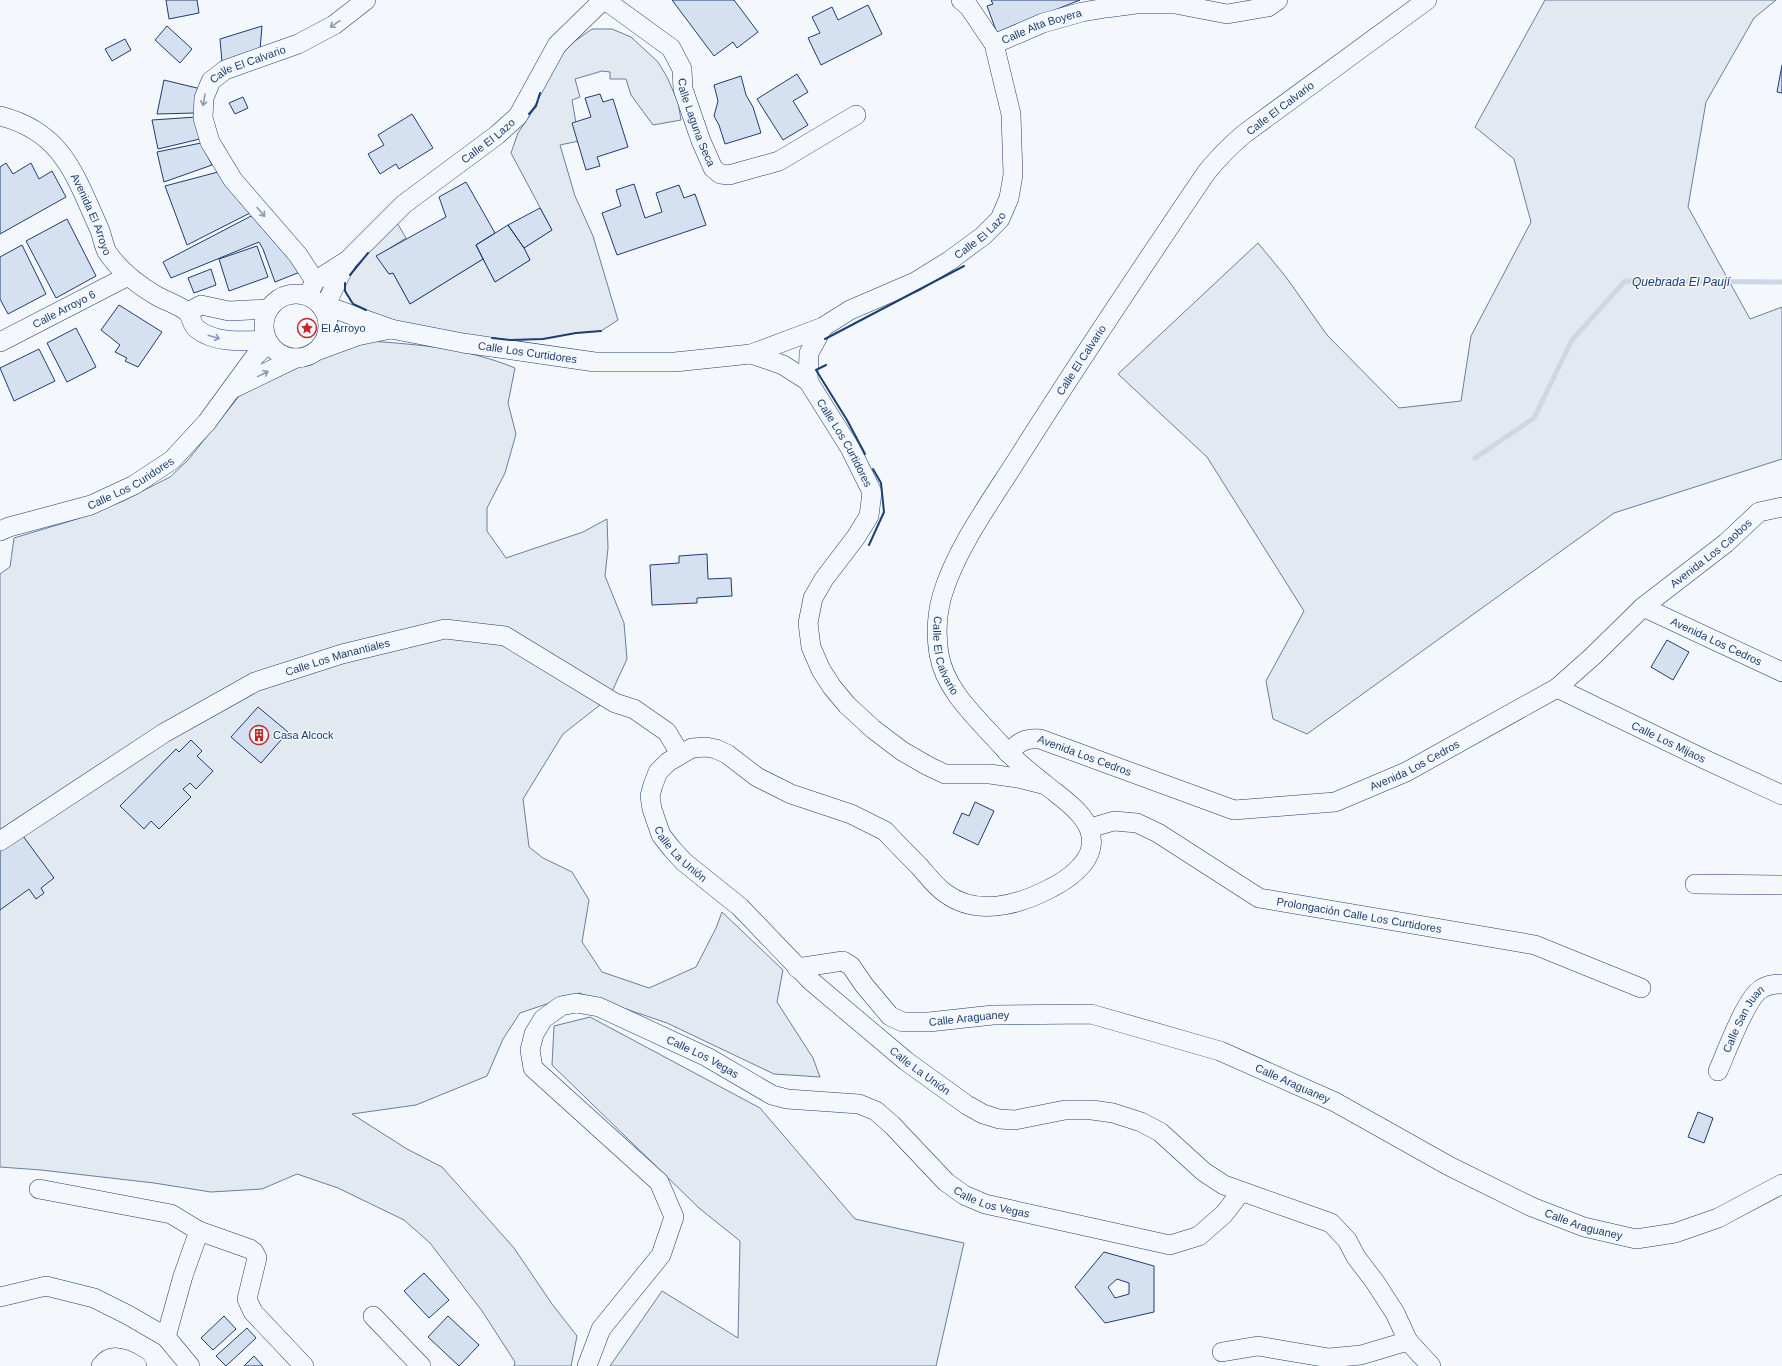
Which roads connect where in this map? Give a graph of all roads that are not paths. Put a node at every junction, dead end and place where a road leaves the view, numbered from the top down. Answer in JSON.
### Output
{"nodes":[{"id":1,"x":366,"y":0,"type":"edge"},
{"id":2,"x":604,"y":0,"type":"edge"},
{"id":3,"x":961,"y":0,"type":"edge"},
{"id":4,"x":1278,"y":0,"type":"edge"},
{"id":5,"x":1427,"y":0,"type":"edge"},
{"id":6,"x":994,"y":44,"type":"junction"},
{"id":7,"x":856,"y":115,"type":"dead end"},
{"id":8,"x":0,"y":116,"type":"edge"},
{"id":9,"x":348,"y":260,"type":"junction"},
{"id":10,"x":128,"y":276,"type":"junction"},
{"id":11,"x":312,"y":288,"type":"junction"},
{"id":12,"x":323,"y":308,"type":"junction"},
{"id":13,"x":268,"y":309,"type":"junction"},
{"id":14,"x":188,"y":312,"type":"junction"},
{"id":15,"x":823,"y":326,"type":"junction"},
{"id":16,"x":391,"y":329,"type":"junction"},
{"id":17,"x":268,"y":341,"type":"junction"},
{"id":18,"x":0,"y":342,"type":"edge"},
{"id":19,"x":316,"y":351,"type":"junction"},
{"id":20,"x":751,"y":354,"type":"junction"},
{"id":21,"x":296,"y":358,"type":"junction"},
{"id":22,"x":808,"y":381,"type":"junction"},
{"id":23,"x":231,"y":390,"type":"junction"},
{"id":24,"x":1782,"y":507,"type":"edge"},
{"id":25,"x":0,"y":531,"type":"edge"},
{"id":26,"x":1643,"y":608,"type":"junction"},
{"id":27,"x":1782,"y":672,"type":"edge"},
{"id":28,"x":1557,"y":688,"type":"junction"},
{"id":29,"x":1008,"y":753,"type":"junction"},
{"id":30,"x":680,"y":754,"type":"junction"},
{"id":31,"x":990,"y":774,"type":"junction"},
{"id":32,"x":1047,"y":786,"type":"junction"},
{"id":33,"x":1782,"y":794,"type":"edge"},
{"id":34,"x":1090,"y":828,"type":"junction"},
{"id":35,"x":0,"y":841,"type":"edge"},
{"id":36,"x":1695,"y":884,"type":"dead end"},
{"id":37,"x":1782,"y":885,"type":"edge"},
{"id":38,"x":797,"y":968,"type":"junction"},
{"id":39,"x":1782,"y":984,"type":"edge"},
{"id":40,"x":1642,"y":988,"type":"dead end"},
{"id":41,"x":1718,"y":1071,"type":"dead end"},
{"id":42,"x":1782,"y":1184,"type":"edge"},
{"id":43,"x":39,"y":1189,"type":"dead end"},
{"id":44,"x":1241,"y":1192,"type":"junction"},
{"id":45,"x":199,"y":1231,"type":"junction"},
{"id":46,"x":0,"y":1297,"type":"edge"},
{"id":47,"x":374,"y":1316,"type":"dead end"},
{"id":48,"x":166,"y":1337,"type":"junction"},
{"id":49,"x":1408,"y":1341,"type":"junction"},
{"id":50,"x":1222,"y":1352,"type":"dead end"},
{"id":51,"x":101,"y":1366,"type":"edge"},
{"id":52,"x":137,"y":1366,"type":"edge"},
{"id":53,"x":190,"y":1366,"type":"edge"},
{"id":54,"x":304,"y":1366,"type":"edge"},
{"id":55,"x":421,"y":1366,"type":"edge"},
{"id":56,"x":587,"y":1366,"type":"edge"},
{"id":57,"x":1431,"y":1366,"type":"edge"}],
"edges":[{"from":1,"to":11,"type":"street","name":"Calle El Calvario","one_way":true},
{"from":2,"to":7,"type":"street","name":"Calle Laguna Seca"},
{"from":2,"to":9,"type":"street","name":"Calle El Lazo"},
{"from":3,"to":6,"type":"street","name":"Calle El Lazo"},
{"from":4,"to":6,"type":"street","name":"Calle Alta Boyera"},
{"from":5,"to":29,"type":"street","name":"Calle El Calvario"},
{"from":6,"to":15,"type":"street","name":"Calle El Lazo"},
{"from":8,"to":10,"type":"street","name":"Avenida El Arroyo"},
{"from":9,"to":11,"type":"street","name":"Calle El Lazo"},
{"from":9,"to":12,"type":"street","name":"Calle El Lazo"},
{"from":10,"to":14,"type":"street","name":"Avenida El Arroyo"},
{"from":10,"to":18,"type":"street","name":"Calle Arroyo 6"},
{"from":11,"to":12,"type":"street"},
{"from":11,"to":13,"type":"street"},
{"from":12,"to":16,"type":"street","name":"Calle Los Curtidores"},
{"from":12,"to":19,"type":"street"},
{"from":13,"to":14,"type":"street"},
{"from":13,"to":17,"type":"street"},
{"from":14,"to":17,"type":"street","one_way":true},
{"from":15,"to":20,"type":"street","name":"Calle El Lazo"},
{"from":15,"to":22,"type":"street"},
{"from":16,"to":19,"type":"street","name":"Calle Los Curtidores"},
{"from":16,"to":20,"type":"street","name":"Calle Los Curtidores"},
{"from":17,"to":21,"type":"street"},
{"from":17,"to":23,"type":"street"},
{"from":19,"to":21,"type":"street"},
{"from":20,"to":22,"type":"street","name":"Calle Los Curtidores"},
{"from":23,"to":21,"type":"street","one_way":true},
{"from":22,"to":31,"type":"street","name":"Calle Los Curtidores"},
{"from":23,"to":25,"type":"street","name":"Calle Los Curidores"},
{"from":24,"to":26,"type":"street","name":"Avenida Los Caobos"},
{"from":26,"to":27,"type":"street","name":"Avenida Los Cedros"},
{"from":26,"to":28,"type":"street","name":"Avenida Los Cedros"},
{"from":28,"to":29,"type":"street","name":"Avenida Los Cedros"},
{"from":28,"to":33,"type":"street","name":"Calle Los Mijaos"},
{"from":29,"to":31,"type":"street"},
{"from":29,"to":32,"type":"street","name":"Calle El Calvario"},
{"from":30,"to":34,"type":"street","name":"Calle La Unión"},
{"from":30,"to":35,"type":"street","name":"Calle Los Manantiales"},
{"from":30,"to":38,"type":"street","name":"Calle La Unión"},
{"from":31,"to":32,"type":"street","name":"Calle Los Curtidores"},
{"from":32,"to":34,"type":"street"},
{"from":34,"to":40,"type":"street","name":"Prolongación Calle Los Curtidores"},
{"from":36,"to":37,"type":"street"},
{"from":38,"to":42,"type":"street","name":"Calle Araguaney"},
{"from":38,"to":44,"type":"street","name":"Calle La Unión"},
{"from":39,"to":41,"type":"street","name":"Calle San Juan"},
{"from":43,"to":45,"type":"street"},
{"from":44,"to":49,"type":"street","name":"Calle La Unión"},
{"from":44,"to":56,"type":"street","name":"Calle Los Vegas"},
{"from":45,"to":48,"type":"street"},
{"from":45,"to":54,"type":"street"},
{"from":46,"to":48,"type":"street"},
{"from":47,"to":55,"type":"street"},
{"from":48,"to":53,"type":"street"},
{"from":49,"to":50,"type":"street"},
{"from":49,"to":57,"type":"street","name":"Calle La Unión"},
{"from":51,"to":52,"type":"street"}]}
